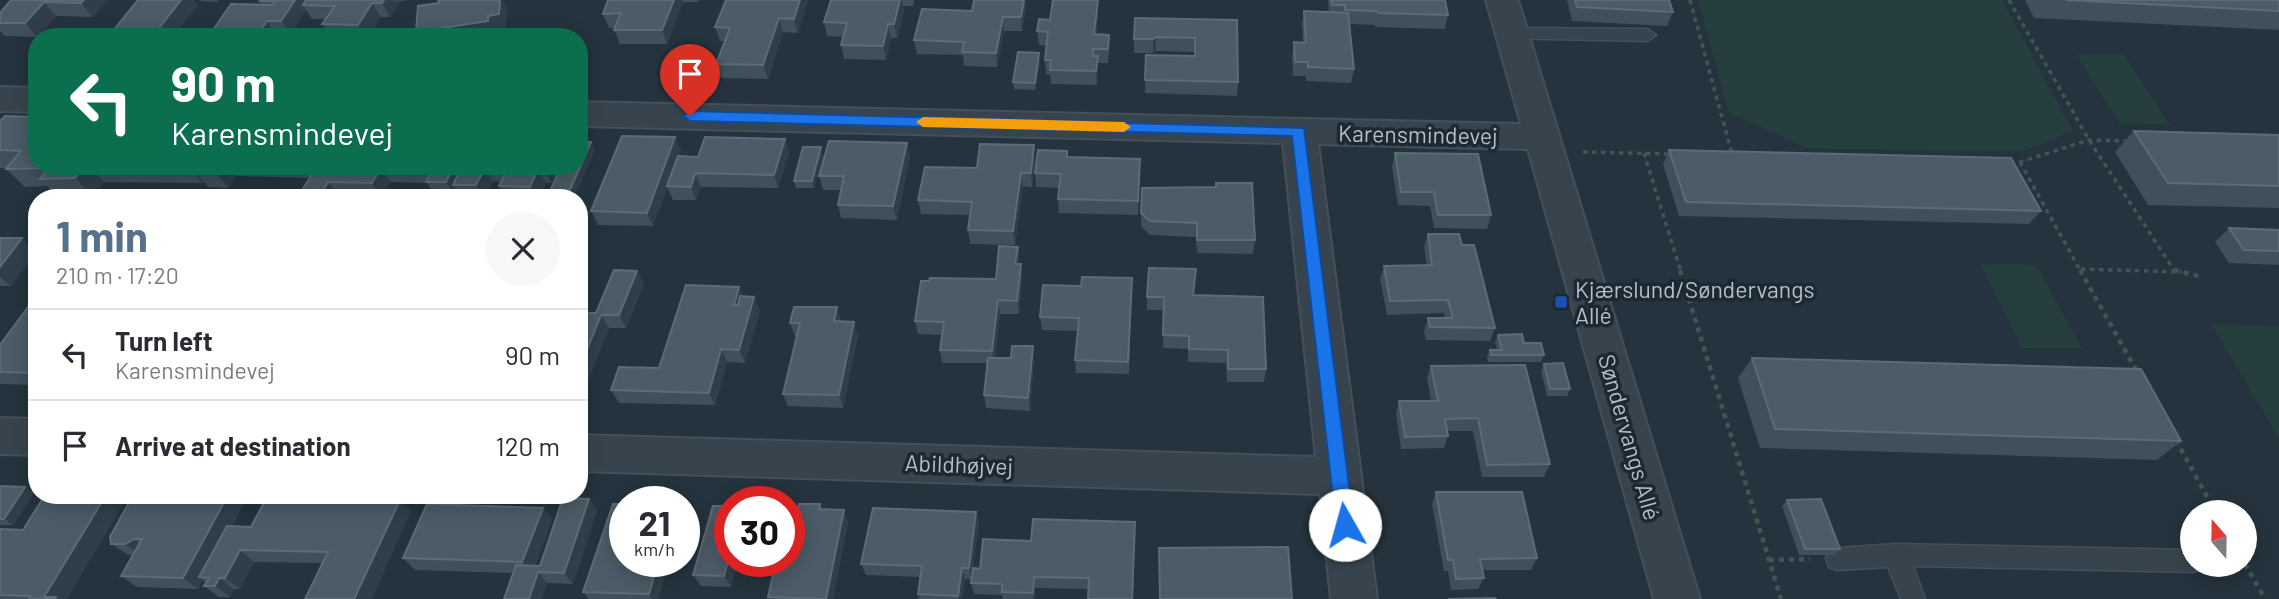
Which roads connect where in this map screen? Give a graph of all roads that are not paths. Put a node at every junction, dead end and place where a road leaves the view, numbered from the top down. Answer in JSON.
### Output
{"nodes":[{"id":1,"x":1507,"y":17,"type":"edge"},
{"id":2,"x":1647,"y":35,"type":"dead end"},
{"id":3,"x":0,"y":99,"type":"edge"},
{"id":4,"x":28,"y":100,"type":"edge"},
{"id":5,"x":588,"y":114,"type":"edge"},
{"id":6,"x":1299,"y":131,"type":"junction"},
{"id":7,"x":1545,"y":144,"type":"junction"},
{"id":8,"x":0,"y":436,"type":"edge"},
{"id":9,"x":28,"y":437,"type":"edge"},
{"id":10,"x":588,"y":453,"type":"edge"},
{"id":11,"x":1339,"y":476,"type":"junction"},
{"id":12,"x":1896,"y":555,"type":"junction"},
{"id":13,"x":1838,"y":559,"type":"edge"},
{"id":14,"x":2180,"y":561,"type":"edge"},
{"id":15,"x":1354,"y":599,"type":"edge"},
{"id":16,"x":1677,"y":599,"type":"edge"},
{"id":17,"x":1913,"y":599,"type":"edge"}],
"edges":[{"from":1,"to":2,"type":"lane","name":"Søndervangs Allé"},
{"from":1,"to":7,"type":"street","name":"Søndervangs Allé"},
{"from":3,"to":4,"type":"street"},
{"from":5,"to":6,"type":"street","name":"Karensmindevej"},
{"from":6,"to":7,"type":"street","name":"Karensmindevej"},
{"from":6,"to":11,"type":"street"},
{"from":7,"to":16,"type":"street","name":"Søndervangs Allé"},
{"from":8,"to":9,"type":"street"},
{"from":10,"to":11,"type":"street","name":"Abildhøjvej"},
{"from":11,"to":15,"type":"street"},
{"from":12,"to":13,"type":"lane"},
{"from":12,"to":14,"type":"lane"},
{"from":12,"to":17,"type":"lane"}]}
